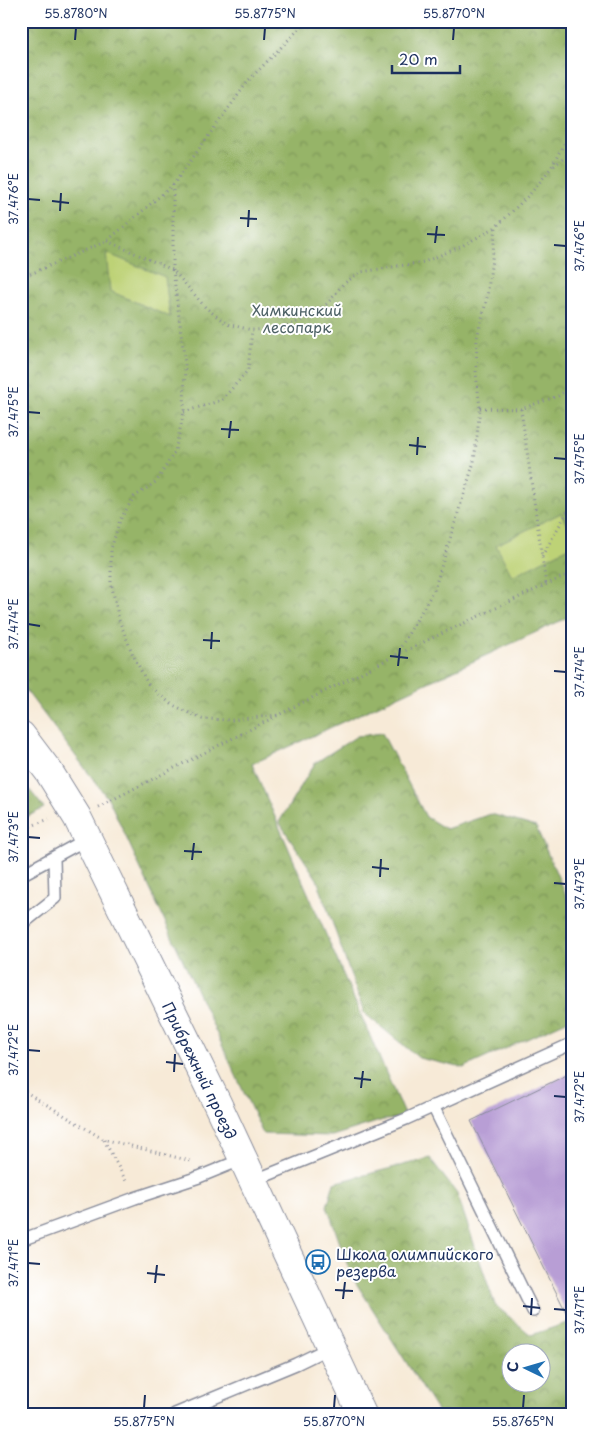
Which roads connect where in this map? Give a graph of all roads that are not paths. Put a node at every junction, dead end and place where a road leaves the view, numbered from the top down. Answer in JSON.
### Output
{"nodes":[{"id":1,"x":21,"y":735,"type":"edge"},
{"id":2,"x":87,"y":839,"type":"junction"},
{"id":3,"x":54,"y":858,"type":"junction"},
{"id":4,"x":21,"y":875,"type":"edge"},
{"id":5,"x":21,"y":926,"type":"edge"},
{"id":6,"x":573,"y":1043,"type":"edge"},
{"id":7,"x":433,"y":1106,"type":"junction"},
{"id":8,"x":239,"y":1169,"type":"junction"},
{"id":9,"x":21,"y":1240,"type":"edge"},
{"id":10,"x":534,"y":1311,"type":"dead end"},
{"id":11,"x":330,"y":1347,"type":"junction"},
{"id":12,"x":200,"y":1409,"type":"edge"},
{"id":13,"x":175,"y":1414,"type":"edge"},
{"id":14,"x":362,"y":1414,"type":"edge"}],
"edges":[{"from":1,"to":2,"type":"street","name":"Прибрежный проезд"},
{"from":2,"to":3,"type":"lane"},
{"from":2,"to":8,"type":"street","name":"Прибрежный проезд"},
{"from":3,"to":4,"type":"lane"},
{"from":3,"to":5,"type":"lane"},
{"from":6,"to":7,"type":"lane"},
{"from":7,"to":8,"type":"lane"},
{"from":7,"to":10,"type":"lane"},
{"from":8,"to":9,"type":"lane"},
{"from":8,"to":11,"type":"street","name":"Прибрежный проезд"},
{"from":11,"to":12,"type":"lane"},
{"from":11,"to":14,"type":"street","name":"Прибрежный проезд"},
{"from":12,"to":13,"type":"lane"}]}
